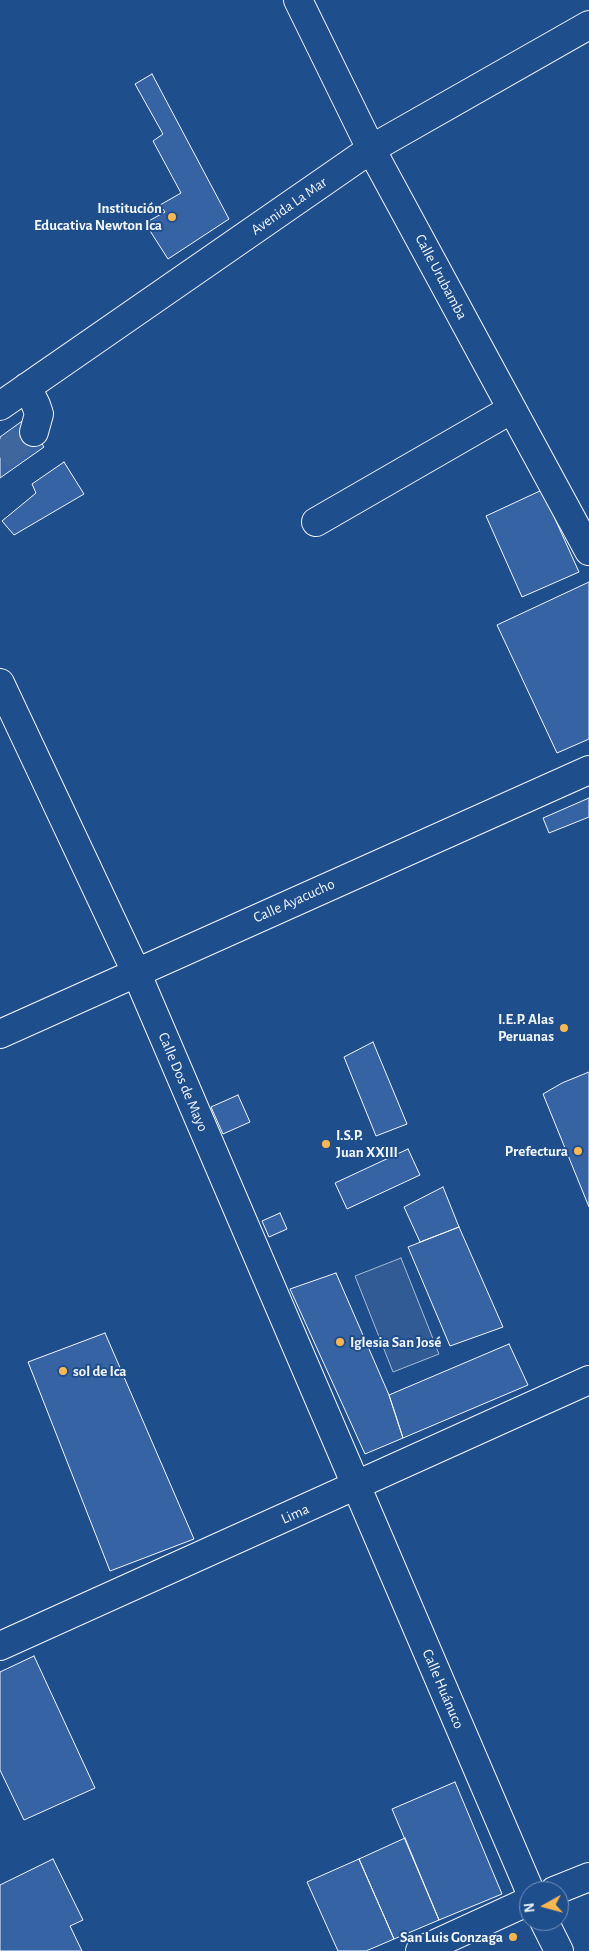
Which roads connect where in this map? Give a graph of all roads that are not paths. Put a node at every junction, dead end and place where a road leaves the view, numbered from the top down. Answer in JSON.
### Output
{"nodes":[{"id":1,"x":298,"y":0,"type":"edge"},
{"id":2,"x":589,"y":25,"type":"edge"},
{"id":3,"x":371,"y":149,"type":"junction"},
{"id":4,"x":27,"y":387,"type":"junction"},
{"id":5,"x":0,"y":406,"type":"edge"},
{"id":6,"x":512,"y":409,"type":"junction"},
{"id":7,"x":34,"y":432,"type":"dead end"},
{"id":8,"x":316,"y":522,"type":"dead end"},
{"id":9,"x":589,"y":550,"type":"edge"},
{"id":10,"x":0,"y":683,"type":"edge"},
{"id":11,"x":589,"y":770,"type":"edge"},
{"id":12,"x":136,"y":972,"type":"junction"},
{"id":13,"x":0,"y":1034,"type":"edge"},
{"id":14,"x":589,"y":1380,"type":"edge"},
{"id":15,"x":356,"y":1486,"type":"junction"},
{"id":16,"x":0,"y":1646,"type":"edge"},
{"id":17,"x":589,"y":1877,"type":"edge"},
{"id":18,"x":526,"y":1881,"type":"edge"},
{"id":19,"x":569,"y":1885,"type":"edge"},
{"id":20,"x":519,"y":1906,"type":"edge"},
{"id":21,"x":549,"y":1931,"type":"edge"},
{"id":22,"x":420,"y":1951,"type":"edge"},
{"id":23,"x":559,"y":1951,"type":"edge"}],
"edges":[{"from":1,"to":3,"type":"street","name":"Calle Urubamba"},
{"from":2,"to":3,"type":"street","name":"Avenida La Mar"},
{"from":3,"to":4,"type":"street","name":"Avenida La Mar"},
{"from":3,"to":6,"type":"street","name":"Calle Urubamba"},
{"from":4,"to":5,"type":"street","name":"Avenida La Mar"},
{"from":4,"to":7,"type":"street"},
{"from":6,"to":8,"type":"street"},
{"from":6,"to":9,"type":"street","name":"Calle Urubamba"},
{"from":10,"to":12,"type":"street","name":"Calle Dos de Mayo"},
{"from":11,"to":12,"type":"street","name":"Calle Ayacucho"},
{"from":12,"to":13,"type":"street","name":"Calle Ayacucho"},
{"from":12,"to":15,"type":"street","name":"Calle Dos de Mayo"},
{"from":14,"to":15,"type":"street","name":"Lima"},
{"from":15,"to":16,"type":"street","name":"Lima"},
{"from":15,"to":18,"type":"street","name":"Calle Huánuco"},
{"from":17,"to":19,"type":"street"},
{"from":20,"to":22,"type":"street"},
{"from":21,"to":23,"type":"street"}]}
